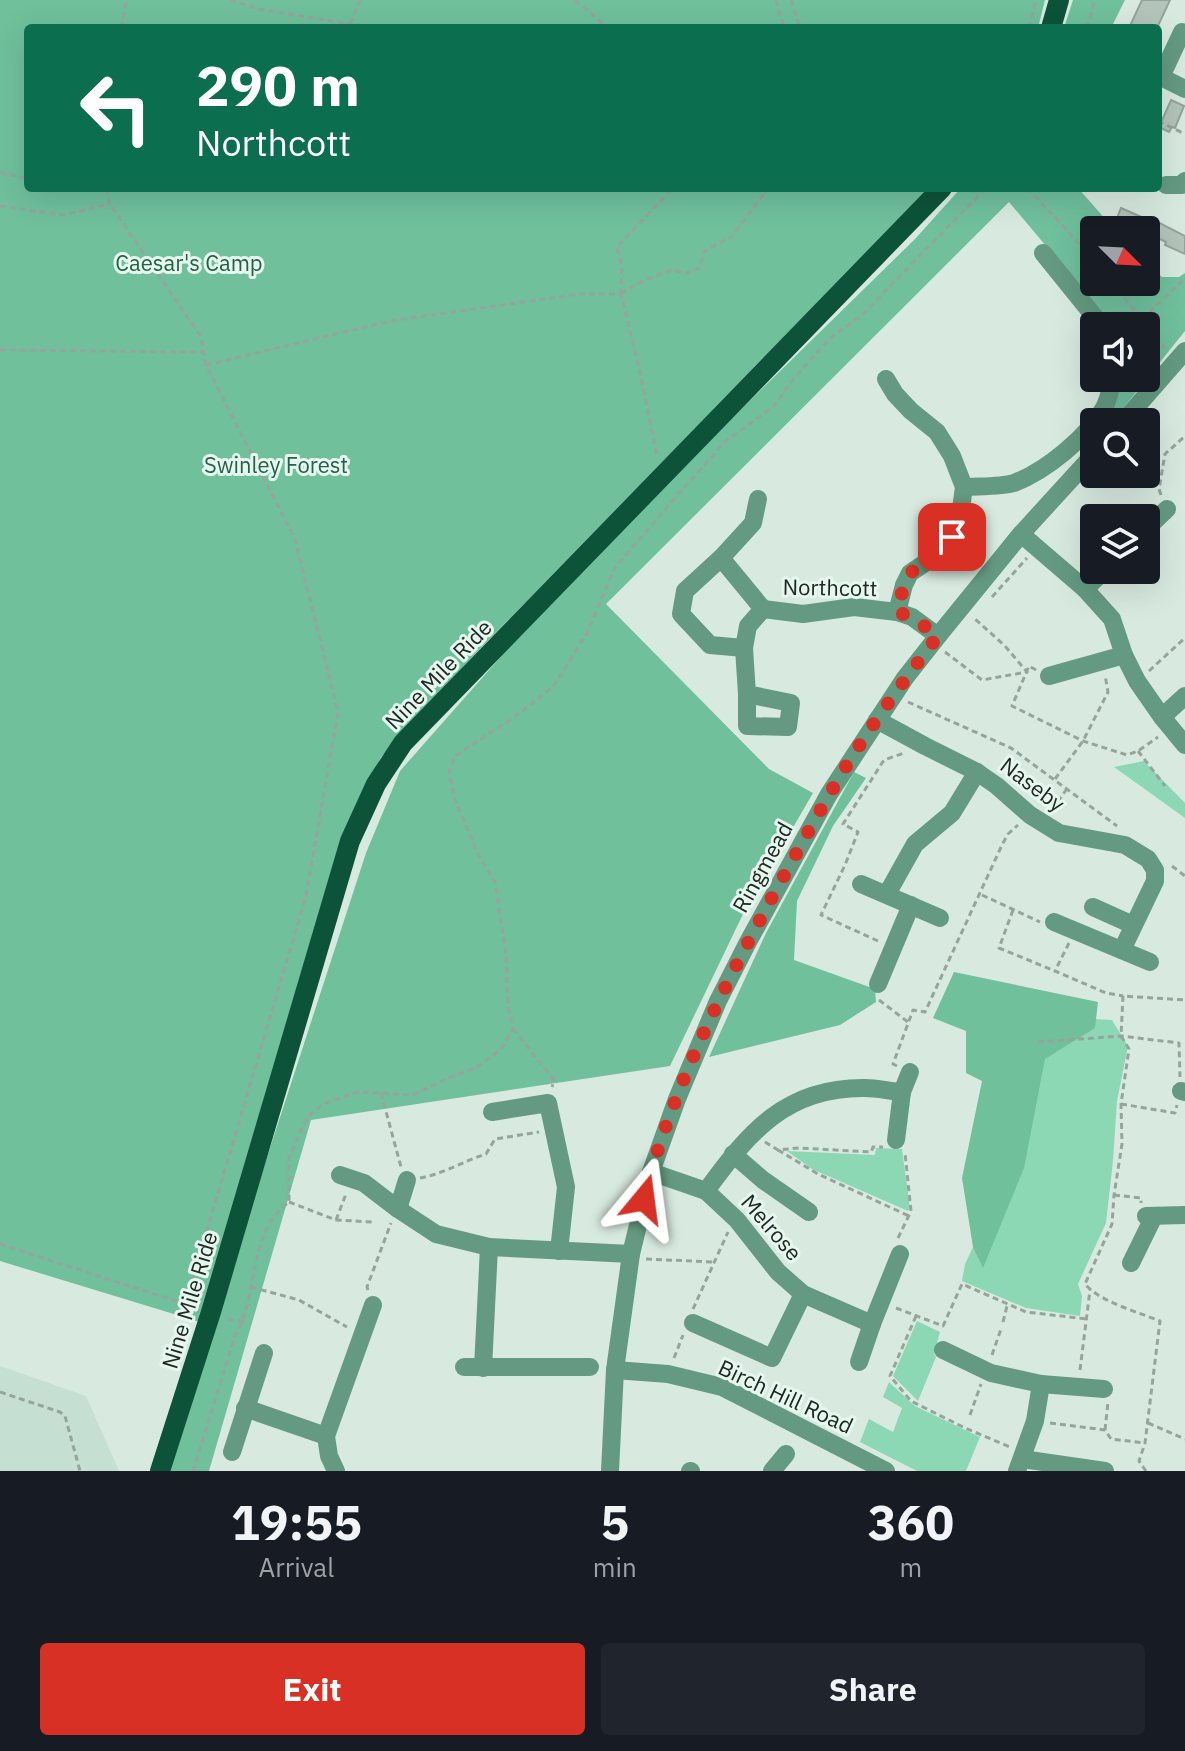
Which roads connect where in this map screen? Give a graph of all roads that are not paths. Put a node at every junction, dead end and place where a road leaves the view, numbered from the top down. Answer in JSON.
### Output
{"nodes":[{"id":1,"x":1059,"y":0,"type":"edge"},
{"id":2,"x":1052,"y":24,"type":"edge"},
{"id":3,"x":1182,"y":32,"type":"dead end"},
{"id":4,"x":1162,"y":71,"type":"edge"},
{"id":5,"x":1162,"y":78,"type":"edge"},
{"id":6,"x":1185,"y":89,"type":"edge"},
{"id":7,"x":1185,"y":181,"type":"edge"},
{"id":8,"x":1166,"y":185,"type":"dead end"},
{"id":9,"x":938,"y":192,"type":"edge"},
{"id":10,"x":1043,"y":253,"type":"dead end"},
{"id":11,"x":1088,"y":312,"type":"edge"},
{"id":12,"x":1177,"y":352,"type":"edge"},
{"id":13,"x":1109,"y":392,"type":"edge"},
{"id":14,"x":879,"y":406,"type":"dead end"},
{"id":15,"x":1134,"y":408,"type":"edge"},
{"id":16,"x":1080,"y":469,"type":"edge"},
{"id":17,"x":964,"y":487,"type":"junction"},
{"id":18,"x":758,"y":499,"type":"dead end"},
{"id":19,"x":1167,"y":509,"type":"road end"},
{"id":20,"x":1160,"y":516,"type":"edge"},
{"id":21,"x":1021,"y":534,"type":"junction"},
{"id":22,"x":721,"y":558,"type":"junction"},
{"id":23,"x":1090,"y":584,"type":"edge"},
{"id":24,"x":1085,"y":589,"type":"junction"},
{"id":25,"x":763,"y":609,"type":"junction"},
{"id":26,"x":897,"y":612,"type":"junction"},
{"id":27,"x":935,"y":639,"type":"junction"},
{"id":28,"x":744,"y":648,"type":"junction"},
{"id":29,"x":1124,"y":655,"type":"junction"},
{"id":30,"x":1049,"y":676,"type":"road end"},
{"id":31,"x":747,"y":694,"type":"dead end"},
{"id":32,"x":1185,"y":696,"type":"edge"},
{"id":33,"x":877,"y":720,"type":"junction"},
{"id":34,"x":1166,"y":722,"type":"junction"},
{"id":35,"x":1185,"y":745,"type":"edge"},
{"id":36,"x":977,"y":772,"type":"junction"},
{"id":37,"x":861,"y":884,"type":"dead end"},
{"id":38,"x":887,"y":894,"type":"junction"},
{"id":39,"x":911,"y":905,"type":"junction"},
{"id":40,"x":1093,"y":907,"type":"dead end"},
{"id":41,"x":940,"y":918,"type":"dead end"},
{"id":42,"x":1054,"y":922,"type":"road end"},
{"id":43,"x":1133,"y":925,"type":"junction"},
{"id":44,"x":1122,"y":950,"type":"junction"},
{"id":45,"x":1150,"y":962,"type":"dead end"},
{"id":46,"x":878,"y":984,"type":"road end"},
{"id":47,"x":910,"y":1072,"type":"road end"},
{"id":48,"x":902,"y":1092,"type":"junction"},
{"id":49,"x":492,"y":1112,"type":"dead end"},
{"id":50,"x":895,"y":1144,"type":"road end"},
{"id":51,"x":733,"y":1154,"type":"junction"},
{"id":52,"x":651,"y":1172,"type":"junction"},
{"id":53,"x":346,"y":1177,"type":"road end"},
{"id":54,"x":407,"y":1180,"type":"road end"},
{"id":55,"x":706,"y":1191,"type":"junction"},
{"id":56,"x":398,"y":1209,"type":"junction"},
{"id":57,"x":809,"y":1212,"type":"dead end"},
{"id":58,"x":1185,"y":1215,"type":"edge"},
{"id":59,"x":489,"y":1247,"type":"junction"},
{"id":60,"x":559,"y":1251,"type":"junction"},
{"id":61,"x":900,"y":1254,"type":"road end"},
{"id":62,"x":630,"y":1256,"type":"junction"},
{"id":63,"x":1131,"y":1263,"type":"dead end"},
{"id":64,"x":803,"y":1294,"type":"junction"},
{"id":65,"x":373,"y":1305,"type":"road end"},
{"id":66,"x":690,"y":1322,"type":"road end"},
{"id":67,"x":872,"y":1324,"type":"junction"},
{"id":68,"x":943,"y":1350,"type":"dead end"},
{"id":69,"x":264,"y":1353,"type":"dead end"},
{"id":70,"x":859,"y":1362,"type":"dead end"},
{"id":71,"x":590,"y":1367,"type":"dead end"},
{"id":72,"x":615,"y":1370,"type":"junction"},
{"id":73,"x":1041,"y":1384,"type":"junction"},
{"id":74,"x":1104,"y":1389,"type":"road end"},
{"id":75,"x":245,"y":1408,"type":"junction"},
{"id":76,"x":326,"y":1436,"type":"junction"},
{"id":77,"x":232,"y":1452,"type":"dead end"},
{"id":78,"x":786,"y":1454,"type":"dead end"},
{"id":79,"x":1021,"y":1461,"type":"edge"},
{"id":80,"x":859,"y":1465,"type":"edge"},
{"id":81,"x":160,"y":1471,"type":"edge"},
{"id":82,"x":336,"y":1471,"type":"edge"},
{"id":83,"x":610,"y":1471,"type":"edge"},
{"id":84,"x":772,"y":1471,"type":"edge"},
{"id":85,"x":886,"y":1471,"type":"edge"},
{"id":86,"x":1105,"y":1471,"type":"edge"}],
"edges":[{"from":1,"to":2,"type":"main road"},
{"from":3,"to":4,"type":"street"},
{"from":5,"to":6,"type":"street"},
{"from":7,"to":8,"type":"street"},
{"from":9,"to":81,"type":"main road","name":"Nine Mile Ride"},
{"from":10,"to":11,"type":"street"},
{"from":12,"to":15,"type":"street"},
{"from":13,"to":17,"type":"street"},
{"from":14,"to":17,"type":"street"},
{"from":16,"to":21,"type":"street","name":"Ringmead"},
{"from":17,"to":26,"type":"street","name":"Northcott"},
{"from":18,"to":22,"type":"street"},
{"from":19,"to":20,"type":"street"},
{"from":21,"to":24,"type":"street"},
{"from":21,"to":27,"type":"street","name":"Ringmead"},
{"from":22,"to":25,"type":"street","name":"Northcott"},
{"from":22,"to":28,"type":"street"},
{"from":23,"to":24,"type":"street"},
{"from":24,"to":29,"type":"street"},
{"from":25,"to":26,"type":"street","name":"Northcott"},
{"from":25,"to":28,"type":"street","name":"Northcott"},
{"from":26,"to":27,"type":"street","name":"Northcott"},
{"from":27,"to":33,"type":"street","name":"Ringmead"},
{"from":28,"to":31,"type":"street","name":"Northcott"},
{"from":29,"to":30,"type":"street"},
{"from":29,"to":34,"type":"street"},
{"from":32,"to":34,"type":"street"},
{"from":33,"to":36,"type":"street","name":"Naseby"},
{"from":33,"to":52,"type":"street","name":"Ringmead"},
{"from":34,"to":35,"type":"street"},
{"from":36,"to":38,"type":"street","name":"Naseby"},
{"from":36,"to":43,"type":"street","name":"Naseby"},
{"from":37,"to":38,"type":"street"},
{"from":38,"to":39,"type":"street"},
{"from":39,"to":41,"type":"street"},
{"from":39,"to":46,"type":"street"},
{"from":40,"to":43,"type":"street"},
{"from":42,"to":44,"type":"street"},
{"from":43,"to":44,"type":"street","name":"Naseby"},
{"from":44,"to":45,"type":"street"},
{"from":47,"to":48,"type":"street"},
{"from":48,"to":50,"type":"street"},
{"from":48,"to":51,"type":"street"},
{"from":49,"to":60,"type":"street"},
{"from":51,"to":55,"type":"street"},
{"from":51,"to":57,"type":"street","name":"Melrose"},
{"from":52,"to":55,"type":"street","name":"Melrose"},
{"from":52,"to":62,"type":"street","name":"Ringmead"},
{"from":53,"to":56,"type":"street"},
{"from":54,"to":56,"type":"street"},
{"from":55,"to":64,"type":"street","name":"Melrose"},
{"from":56,"to":59,"type":"street"},
{"from":58,"to":63,"type":"street"},
{"from":59,"to":60,"type":"street"},
{"from":59,"to":71,"type":"street"},
{"from":60,"to":62,"type":"street"},
{"from":61,"to":67,"type":"street"},
{"from":62,"to":72,"type":"street","name":"Ringmead"},
{"from":64,"to":66,"type":"street","name":"Melrose"},
{"from":64,"to":67,"type":"street","name":"Melrose"},
{"from":65,"to":76,"type":"street"},
{"from":67,"to":70,"type":"street"},
{"from":68,"to":73,"type":"street"},
{"from":69,"to":75,"type":"street"},
{"from":72,"to":80,"type":"street","name":"Birch Hill Road"},
{"from":72,"to":83,"type":"street","name":"Ringmead"},
{"from":73,"to":74,"type":"street"},
{"from":73,"to":79,"type":"street"},
{"from":75,"to":76,"type":"street"},
{"from":75,"to":77,"type":"street"},
{"from":76,"to":82,"type":"street"},
{"from":78,"to":84,"type":"street"},
{"from":79,"to":86,"type":"street"},
{"from":80,"to":85,"type":"street","name":"Birch Hill Road"}]}
